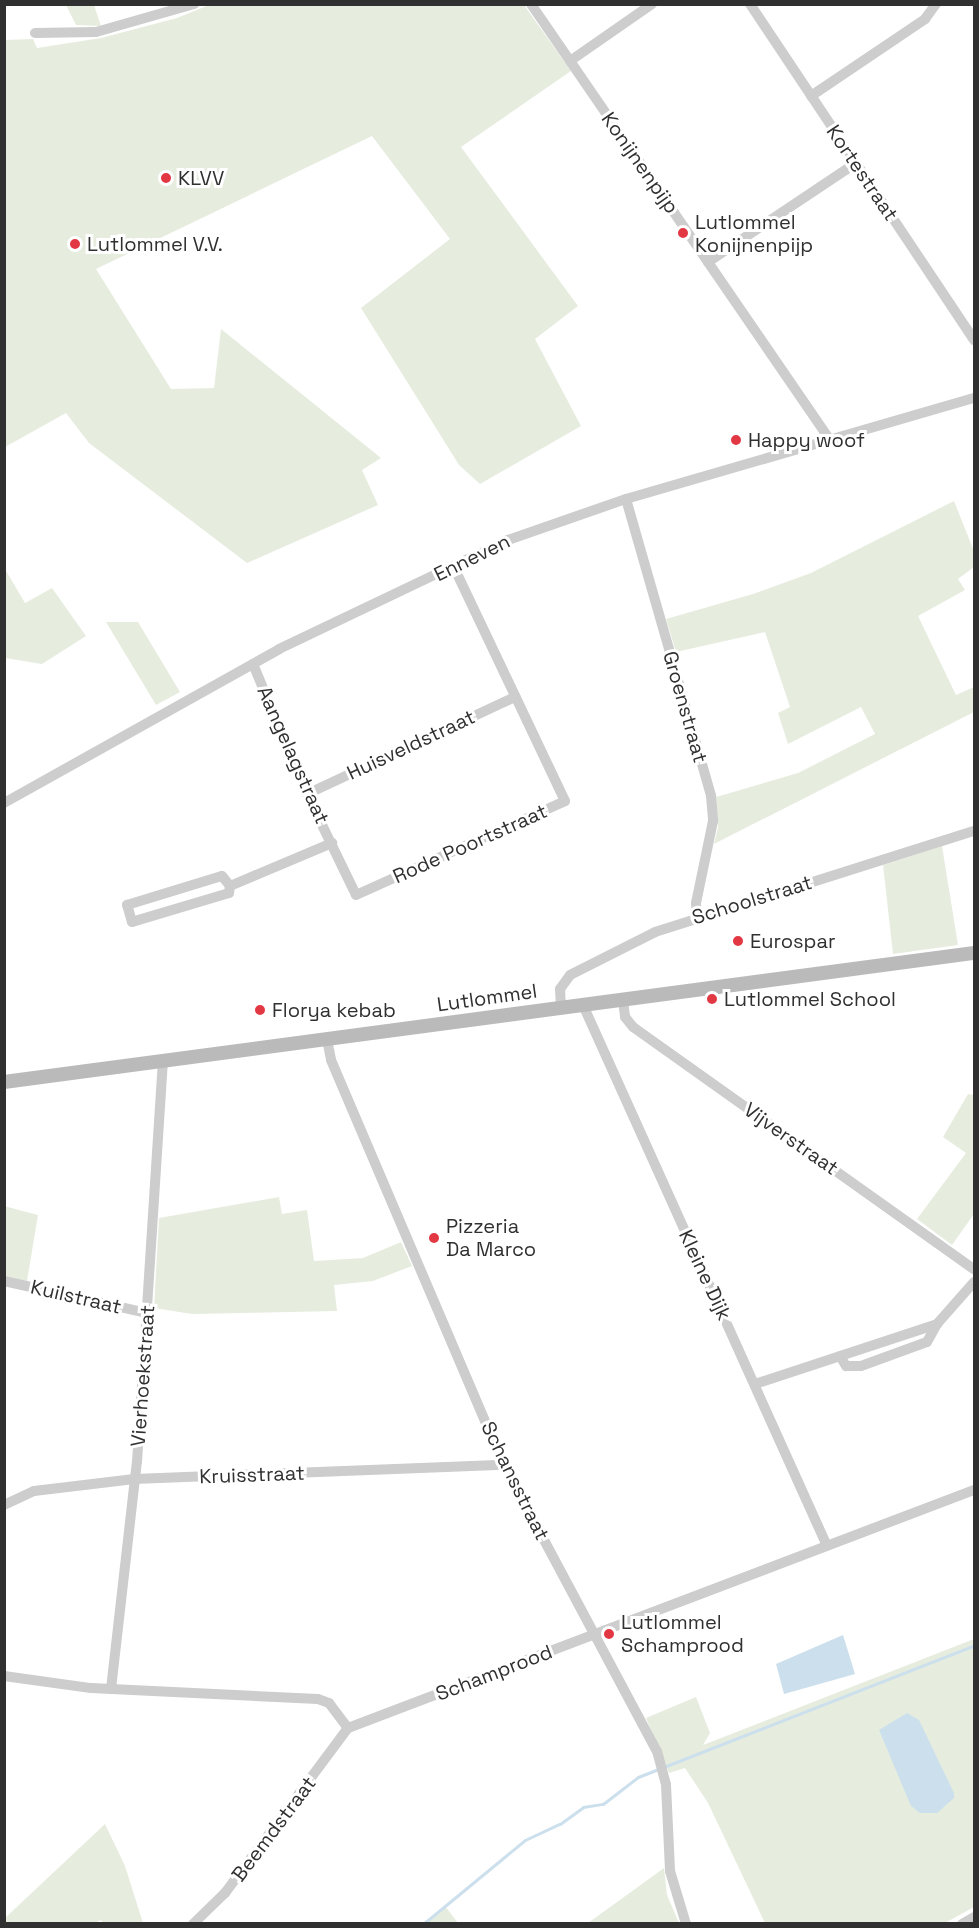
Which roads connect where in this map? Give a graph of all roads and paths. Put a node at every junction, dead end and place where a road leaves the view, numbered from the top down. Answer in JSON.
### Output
{"nodes":[{"id":1,"x":194,"y":4,"type":"edge"},
{"id":2,"x":531,"y":4,"type":"edge"},
{"id":3,"x":652,"y":4,"type":"edge"},
{"id":4,"x":750,"y":4,"type":"edge"},
{"id":5,"x":936,"y":4,"type":"edge"},
{"id":6,"x":35,"y":33,"type":"dead end"},
{"id":7,"x":570,"y":61,"type":"junction"},
{"id":8,"x":811,"y":96,"type":"junction"},
{"id":9,"x":856,"y":163,"type":"junction"},
{"id":10,"x":708,"y":262,"type":"junction"},
{"id":11,"x":975,"y":340,"type":"edge"},
{"id":12,"x":975,"y":398,"type":"edge"},
{"id":13,"x":830,"y":440,"type":"junction"},
{"id":14,"x":626,"y":500,"type":"junction"},
{"id":15,"x":454,"y":567,"type":"junction"},
{"id":16,"x":253,"y":664,"type":"junction"},
{"id":17,"x":515,"y":697,"type":"junction"},
{"id":18,"x":307,"y":794,"type":"junction"},
{"id":19,"x":4,"y":803,"type":"edge"},
{"id":20,"x":975,"y":831,"type":"edge"},
{"id":21,"x":332,"y":843,"type":"junction"},
{"id":22,"x":230,"y":886,"type":"junction"},
{"id":23,"x":697,"y":917,"type":"junction"},
{"id":24,"x":975,"y":953,"type":"edge"},
{"id":25,"x":623,"y":1000,"type":"junction"},
{"id":26,"x":583,"y":1005,"type":"junction"},
{"id":27,"x":561,"y":1008,"type":"junction"},
{"id":28,"x":327,"y":1039,"type":"junction"},
{"id":29,"x":163,"y":1061,"type":"junction"},
{"id":30,"x":4,"y":1082,"type":"edge"},
{"id":31,"x":975,"y":1269,"type":"edge"},
{"id":32,"x":4,"y":1281,"type":"edge"},
{"id":33,"x":975,"y":1282,"type":"edge"},
{"id":34,"x":147,"y":1313,"type":"junction"},
{"id":35,"x":937,"y":1324,"type":"junction"},
{"id":36,"x":840,"y":1356,"type":"junction"},
{"id":37,"x":755,"y":1384,"type":"junction"},
{"id":38,"x":504,"y":1465,"type":"junction"},
{"id":39,"x":134,"y":1479,"type":"junction"},
{"id":40,"x":975,"y":1490,"type":"edge"},
{"id":41,"x":4,"y":1505,"type":"edge"},
{"id":42,"x":827,"y":1545,"type":"junction"},
{"id":43,"x":597,"y":1633,"type":"junction"},
{"id":44,"x":4,"y":1676,"type":"edge"},
{"id":45,"x":111,"y":1689,"type":"junction"},
{"id":46,"x":348,"y":1728,"type":"junction"},
{"id":47,"x":975,"y":1917,"type":"edge"},
{"id":48,"x":193,"y":1923,"type":"edge"},
{"id":49,"x":686,"y":1923,"type":"edge"},
{"id":50,"x":962,"y":1923,"type":"edge"}],
"edges":[{"from":1,"to":6,"type":"street"},
{"from":2,"to":7,"type":"street","name":"Konijnenpijp"},
{"from":3,"to":7,"type":"street"},
{"from":4,"to":8,"type":"street","name":"Kortestraat"},
{"from":5,"to":8,"type":"street"},
{"from":7,"to":10,"type":"street","name":"Konijnenpijp"},
{"from":8,"to":9,"type":"street","name":"Kortestraat"},
{"from":9,"to":10,"type":"street"},
{"from":9,"to":11,"type":"street","name":"Kortestraat"},
{"from":10,"to":13,"type":"street","name":"Konijnenpijp"},
{"from":12,"to":13,"type":"street","name":"Enneven"},
{"from":13,"to":14,"type":"street","name":"Enneven"},
{"from":14,"to":15,"type":"street","name":"Enneven"},
{"from":14,"to":23,"type":"street","name":"Groenstraat"},
{"from":15,"to":16,"type":"street","name":"Enneven"},
{"from":15,"to":17,"type":"street","name":"Rode Poortstraat"},
{"from":16,"to":18,"type":"street","name":"Aangelagstraat"},
{"from":16,"to":19,"type":"street","name":"Enneven"},
{"from":17,"to":18,"type":"street","name":"Huisveldstraat"},
{"from":17,"to":21,"type":"street","name":"Rode Poortstraat"},
{"from":18,"to":21,"type":"street","name":"Aangelagstraat"},
{"from":20,"to":23,"type":"street","name":"Schoolstraat"},
{"from":21,"to":22,"type":"street","name":"Aangelagstraat"},
{"from":22,"to":22,"type":"street","name":"Aangelagstraat"},
{"from":23,"to":27,"type":"street","name":"Schoolstraat"},
{"from":24,"to":25,"type":"main road","name":"Lutlommel"},
{"from":25,"to":26,"type":"main road","name":"Lutlommel"},
{"from":25,"to":31,"type":"street","name":"Vijverstraat"},
{"from":26,"to":27,"type":"main road","name":"Lutlommel"},
{"from":26,"to":37,"type":"street","name":"Kleine Dijk"},
{"from":27,"to":28,"type":"main road","name":"Lutlommel"},
{"from":28,"to":29,"type":"main road","name":"Lutlommel"},
{"from":28,"to":38,"type":"street","name":"Schansstraat"},
{"from":29,"to":30,"type":"main road","name":"Lutlommel"},
{"from":29,"to":34,"type":"street","name":"Vierhoekstraat"},
{"from":32,"to":34,"type":"street","name":"Kuilstraat"},
{"from":33,"to":35,"type":"street"},
{"from":34,"to":39,"type":"street","name":"Vierhoekstraat"},
{"from":35,"to":36,"type":"street"},
{"from":35,"to":36,"type":"street"},
{"from":36,"to":37,"type":"street"},
{"from":37,"to":42,"type":"street","name":"Kleine Dijk"},
{"from":38,"to":39,"type":"street","name":"Kruisstraat"},
{"from":38,"to":43,"type":"street","name":"Schansstraat"},
{"from":39,"to":41,"type":"street","name":"Kruisstraat"},
{"from":39,"to":45,"type":"street","name":"Vierhoekstraat"},
{"from":40,"to":42,"type":"street","name":"Schamprood"},
{"from":42,"to":43,"type":"street","name":"Schamprood"},
{"from":43,"to":46,"type":"street","name":"Schamprood"},
{"from":43,"to":49,"type":"street","name":"Schansstraat"},
{"from":44,"to":45,"type":"street"},
{"from":45,"to":46,"type":"street"},
{"from":46,"to":48,"type":"street","name":"Beemdstraat"},
{"from":47,"to":50,"type":"street"}]}
